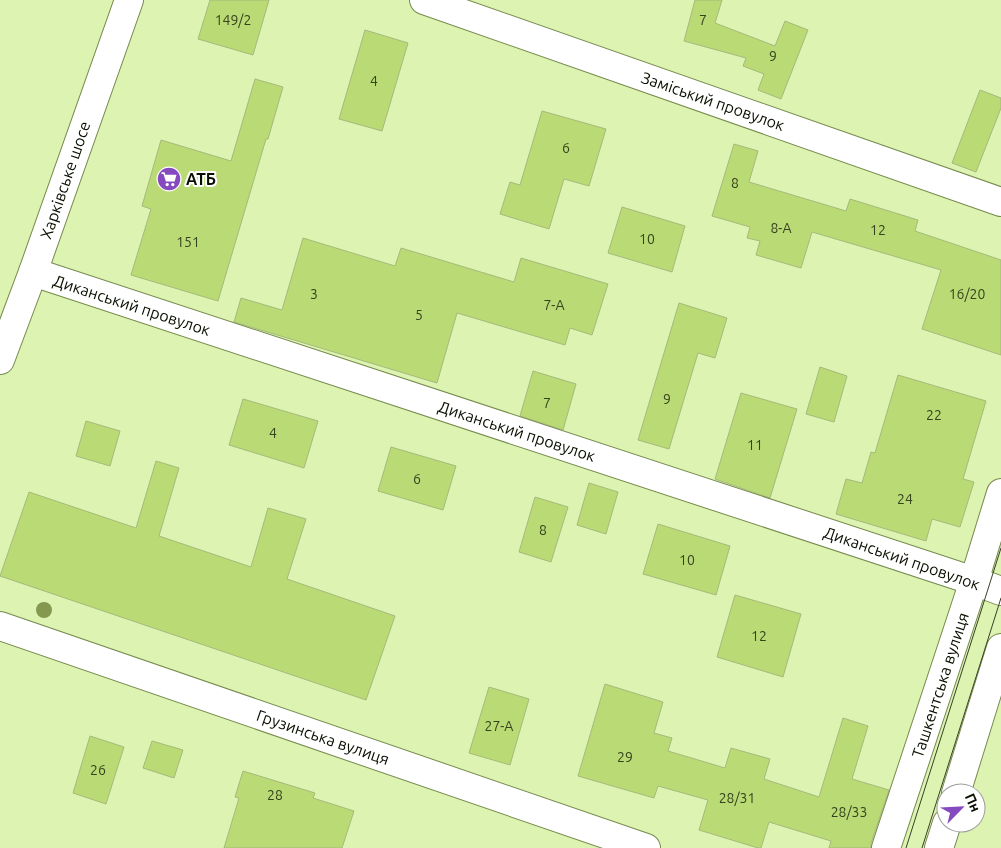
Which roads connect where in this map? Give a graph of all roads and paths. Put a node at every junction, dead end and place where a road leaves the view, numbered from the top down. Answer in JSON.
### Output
{"nodes":[{"id":1,"x":129,"y":0,"type":"edge"},
{"id":2,"x":424,"y":0,"type":"edge"},
{"id":3,"x":1001,"y":202,"type":"edge"},
{"id":4,"x":33,"y":272,"type":"junction"},
{"id":5,"x":0,"y":360,"type":"edge"},
{"id":6,"x":1001,"y":493,"type":"edge"},
{"id":7,"x":974,"y":581,"type":"junction"},
{"id":8,"x":1001,"y":591,"type":"edge"},
{"id":9,"x":0,"y":626,"type":"edge"},
{"id":10,"x":1001,"y":648,"type":"edge"},
{"id":11,"x":959,"y":783,"type":"edge"},
{"id":12,"x":944,"y":833,"type":"edge"},
{"id":13,"x":646,"y":848,"type":"edge"},
{"id":14,"x":886,"y":848,"type":"edge"},
{"id":15,"x":939,"y":848,"type":"edge"}],
"edges":[{"from":1,"to":4,"type":"street","name":"Харківське шосе"},
{"from":2,"to":3,"type":"street","name":"Заміський провулок"},
{"from":4,"to":5,"type":"street","name":"Харківське шосе"},
{"from":4,"to":7,"type":"street","name":"Диканський провулок"},
{"from":6,"to":7,"type":"street","name":"Ташкентська вулиця"},
{"from":7,"to":8,"type":"street","name":"Диканський провулок"},
{"from":7,"to":14,"type":"street","name":"Ташкентська вулиця"},
{"from":9,"to":13,"type":"street","name":"Грузинська вулиця"},
{"from":10,"to":11,"type":"street"},
{"from":12,"to":15,"type":"street"}]}
